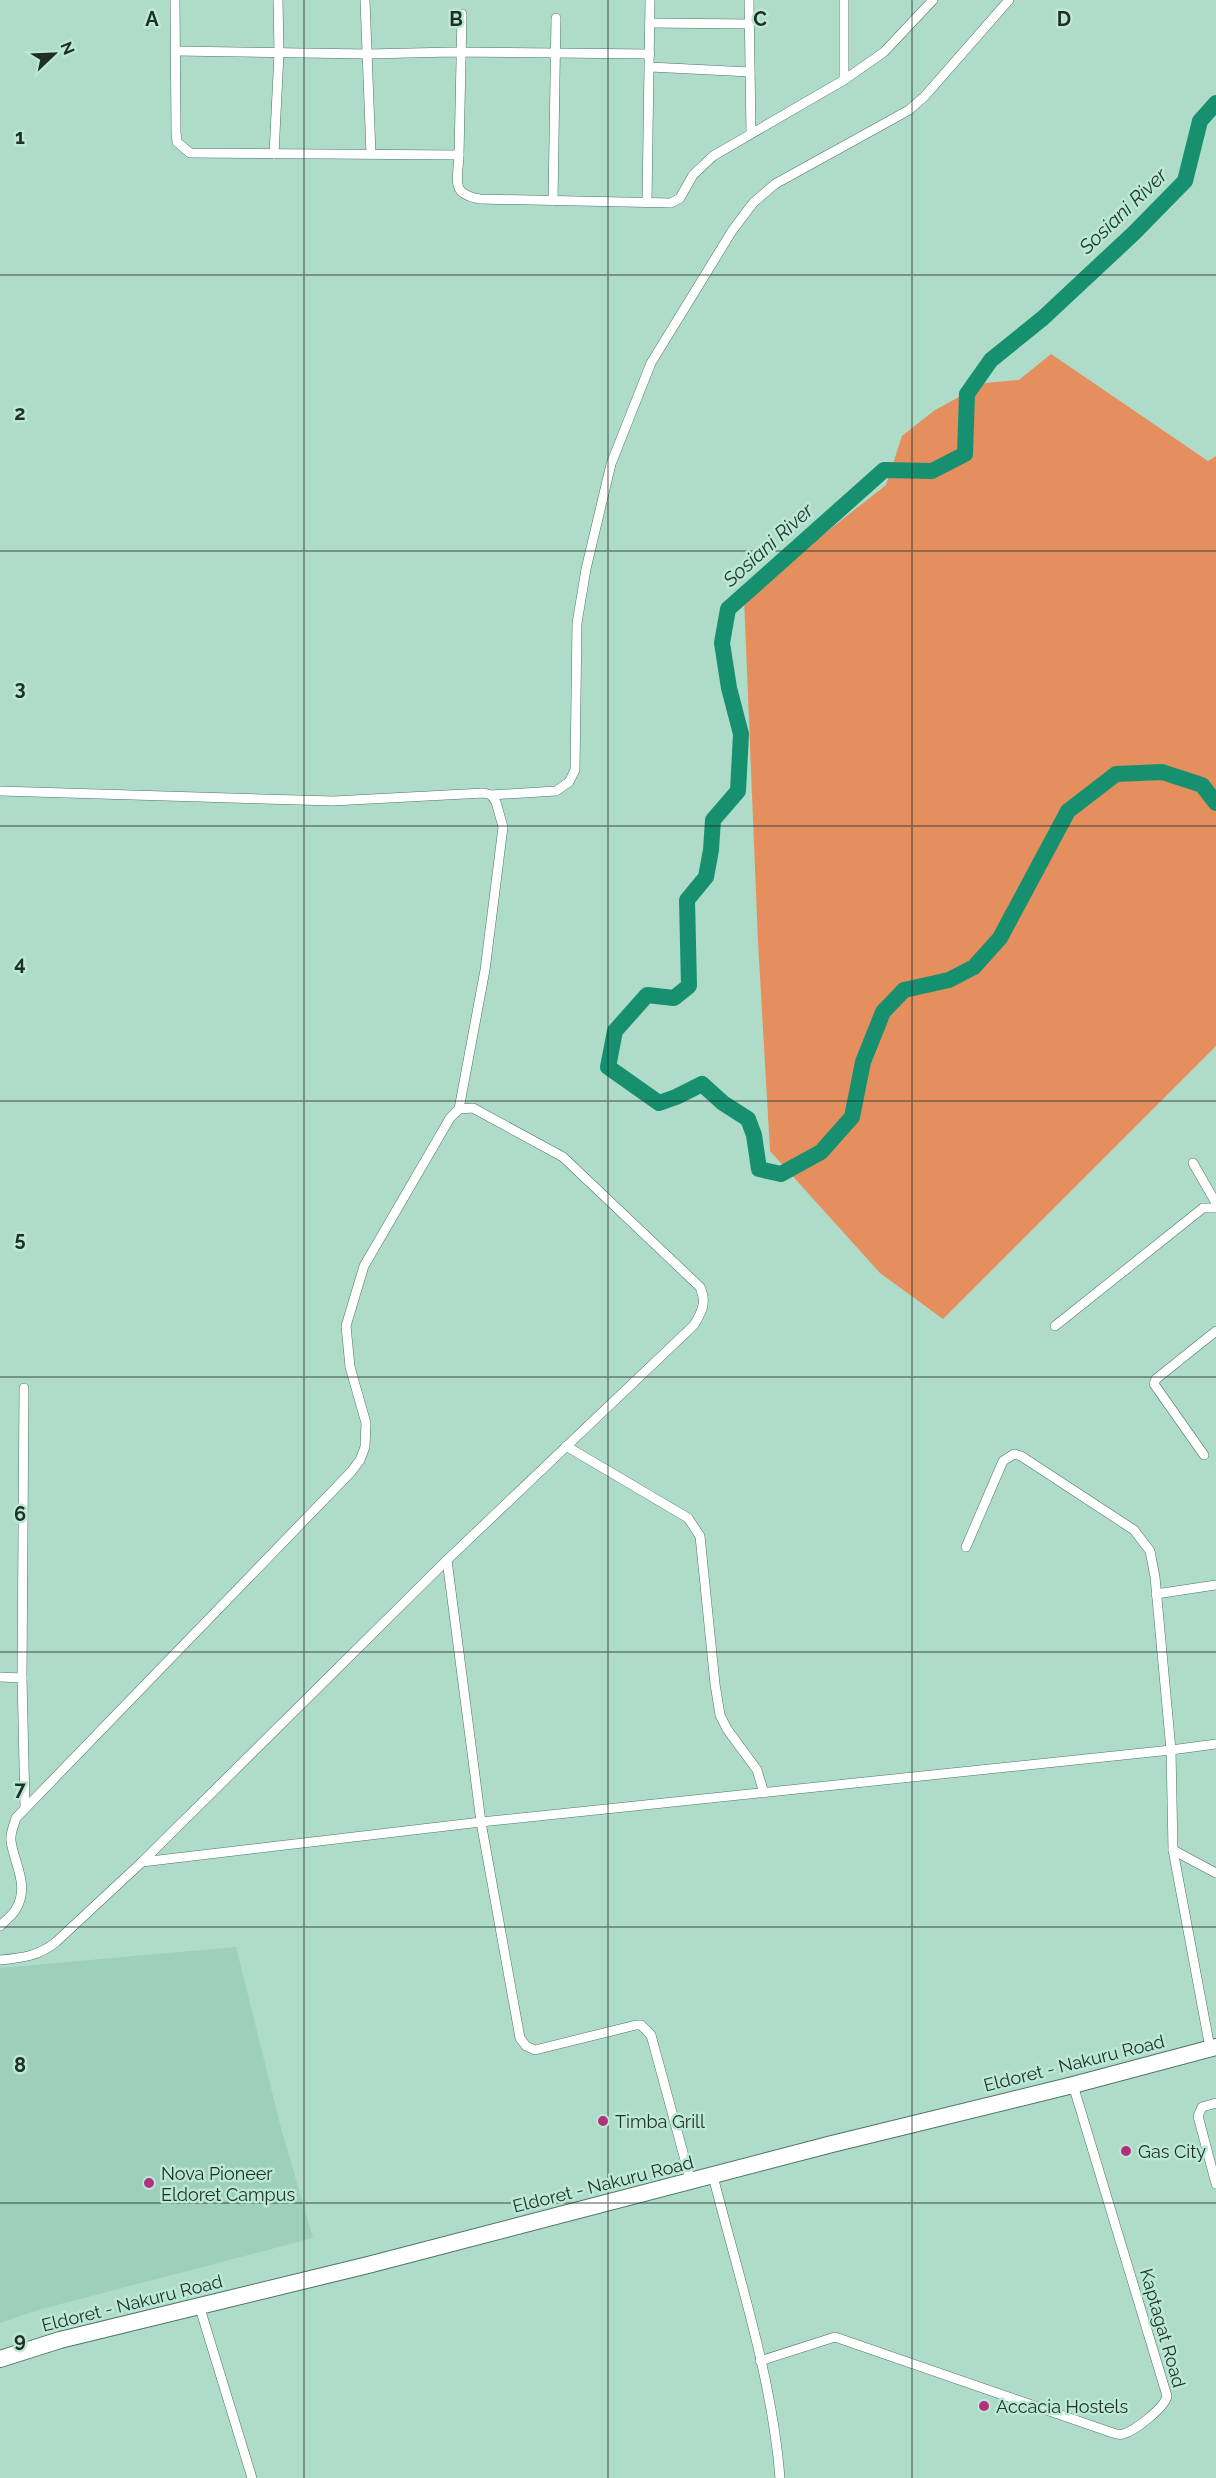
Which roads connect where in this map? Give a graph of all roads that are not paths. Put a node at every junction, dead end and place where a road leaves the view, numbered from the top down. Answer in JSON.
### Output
{"nodes":[{"id":1,"x":175,"y":0,"type":"edge"},
{"id":2,"x":278,"y":0,"type":"edge"},
{"id":3,"x":365,"y":0,"type":"edge"},
{"id":4,"x":650,"y":0,"type":"edge"},
{"id":5,"x":748,"y":0,"type":"edge"},
{"id":6,"x":844,"y":0,"type":"edge"},
{"id":7,"x":933,"y":0,"type":"edge"},
{"id":8,"x":1009,"y":0,"type":"edge"},
{"id":9,"x":462,"y":14,"type":"dead end"},
{"id":10,"x":556,"y":18,"type":"dead end"},
{"id":11,"x":650,"y":23,"type":"junction"},
{"id":12,"x":749,"y":24,"type":"junction"},
{"id":13,"x":176,"y":51,"type":"junction"},
{"id":14,"x":461,"y":52,"type":"junction"},
{"id":15,"x":279,"y":53,"type":"junction"},
{"id":16,"x":368,"y":54,"type":"junction"},
{"id":17,"x":650,"y":54,"type":"junction"},
{"id":18,"x":557,"y":55,"type":"junction"},
{"id":19,"x":650,"y":67,"type":"junction"},
{"id":20,"x":750,"y":72,"type":"junction"},
{"id":21,"x":844,"y":80,"type":"junction"},
{"id":22,"x":751,"y":133,"type":"junction"},
{"id":23,"x":274,"y":154,"type":"junction"},
{"id":24,"x":371,"y":154,"type":"junction"},
{"id":25,"x":459,"y":155,"type":"junction"},
{"id":26,"x":553,"y":201,"type":"junction"},
{"id":27,"x":647,"y":202,"type":"junction"},
{"id":28,"x":0,"y":791,"type":"edge"},
{"id":29,"x":491,"y":795,"type":"junction"},
{"id":30,"x":459,"y":1110,"type":"junction"},
{"id":31,"x":1193,"y":1162,"type":"dead end"},
{"id":32,"x":1216,"y":1203,"type":"edge"},
{"id":33,"x":1216,"y":1208,"type":"edge"},
{"id":34,"x":1055,"y":1326,"type":"dead end"},
{"id":35,"x":1216,"y":1331,"type":"edge"},
{"id":36,"x":24,"y":1388,"type":"dead end"},
{"id":37,"x":566,"y":1446,"type":"junction"},
{"id":38,"x":1204,"y":1455,"type":"dead end"},
{"id":39,"x":966,"y":1547,"type":"dead end"},
{"id":40,"x":447,"y":1560,"type":"junction"},
{"id":41,"x":1216,"y":1585,"type":"edge"},
{"id":42,"x":1156,"y":1594,"type":"junction"},
{"id":43,"x":0,"y":1677,"type":"edge"},
{"id":44,"x":22,"y":1678,"type":"junction"},
{"id":45,"x":1216,"y":1744,"type":"edge"},
{"id":46,"x":1170,"y":1750,"type":"junction"},
{"id":47,"x":764,"y":1793,"type":"junction"},
{"id":48,"x":25,"y":1807,"type":"junction"},
{"id":49,"x":481,"y":1822,"type":"junction"},
{"id":50,"x":1173,"y":1850,"type":"junction"},
{"id":51,"x":141,"y":1862,"type":"junction"},
{"id":52,"x":1216,"y":1873,"type":"edge"},
{"id":53,"x":0,"y":1926,"type":"edge"},
{"id":54,"x":0,"y":1960,"type":"edge"},
{"id":55,"x":1213,"y":2048,"type":"edge"},
{"id":56,"x":1073,"y":2085,"type":"junction"},
{"id":57,"x":1216,"y":2103,"type":"edge"},
{"id":58,"x":713,"y":2176,"type":"junction"},
{"id":59,"x":691,"y":2182,"type":"junction"},
{"id":60,"x":1216,"y":2184,"type":"edge"},
{"id":61,"x":199,"y":2305,"type":"junction"},
{"id":62,"x":0,"y":2360,"type":"edge"},
{"id":63,"x":760,"y":2361,"type":"junction"},
{"id":64,"x":252,"y":2478,"type":"edge"},
{"id":65,"x":780,"y":2478,"type":"edge"}],
"edges":[{"from":1,"to":13,"type":"street"},
{"from":2,"to":15,"type":"street"},
{"from":3,"to":16,"type":"street"},
{"from":4,"to":11,"type":"street"},
{"from":5,"to":12,"type":"street"},
{"from":6,"to":21,"type":"street"},
{"from":7,"to":21,"type":"street"},
{"from":8,"to":29,"type":"street"},
{"from":9,"to":14,"type":"street"},
{"from":10,"to":18,"type":"street"},
{"from":11,"to":12,"type":"street"},
{"from":11,"to":17,"type":"street"},
{"from":12,"to":20,"type":"street"},
{"from":13,"to":15,"type":"street"},
{"from":13,"to":23,"type":"street"},
{"from":14,"to":16,"type":"street"},
{"from":14,"to":18,"type":"street"},
{"from":14,"to":25,"type":"street"},
{"from":15,"to":16,"type":"street"},
{"from":15,"to":23,"type":"street"},
{"from":16,"to":24,"type":"street"},
{"from":17,"to":18,"type":"street"},
{"from":17,"to":19,"type":"street"},
{"from":18,"to":26,"type":"street"},
{"from":19,"to":20,"type":"street"},
{"from":19,"to":27,"type":"street"},
{"from":20,"to":22,"type":"street"},
{"from":21,"to":22,"type":"street"},
{"from":22,"to":27,"type":"street"},
{"from":23,"to":24,"type":"street"},
{"from":24,"to":25,"type":"street"},
{"from":25,"to":26,"type":"street"},
{"from":26,"to":27,"type":"street"},
{"from":28,"to":29,"type":"street"},
{"from":29,"to":30,"type":"street"},
{"from":30,"to":37,"type":"street"},
{"from":30,"to":48,"type":"street"},
{"from":31,"to":32,"type":"street"},
{"from":33,"to":34,"type":"street"},
{"from":35,"to":38,"type":"street"},
{"from":36,"to":44,"type":"street"},
{"from":37,"to":40,"type":"street"},
{"from":37,"to":47,"type":"street"},
{"from":39,"to":42,"type":"street"},
{"from":40,"to":49,"type":"street"},
{"from":40,"to":51,"type":"street"},
{"from":41,"to":42,"type":"street"},
{"from":42,"to":46,"type":"street"},
{"from":43,"to":44,"type":"street"},
{"from":44,"to":48,"type":"street"},
{"from":45,"to":46,"type":"street"},
{"from":46,"to":47,"type":"street"},
{"from":46,"to":50,"type":"street"},
{"from":47,"to":49,"type":"street"},
{"from":48,"to":53,"type":"street"},
{"from":49,"to":51,"type":"street"},
{"from":49,"to":59,"type":"street"},
{"from":50,"to":52,"type":"street"},
{"from":50,"to":55,"type":"street"},
{"from":51,"to":54,"type":"street"},
{"from":55,"to":56,"type":"highway","name":"Eldoret - Nakuru Road"},
{"from":56,"to":58,"type":"highway","name":"Eldoret - Nakuru Road"},
{"from":56,"to":63,"type":"street","name":"Kaptagat Road"},
{"from":57,"to":60,"type":"street"},
{"from":58,"to":59,"type":"highway","name":"Eldoret - Nakuru Road"},
{"from":58,"to":63,"type":"street"},
{"from":59,"to":61,"type":"highway","name":"Eldoret - Nakuru Road"},
{"from":61,"to":62,"type":"highway","name":"Eldoret - Nakuru Road"},
{"from":61,"to":64,"type":"street"},
{"from":63,"to":65,"type":"street"}]}
